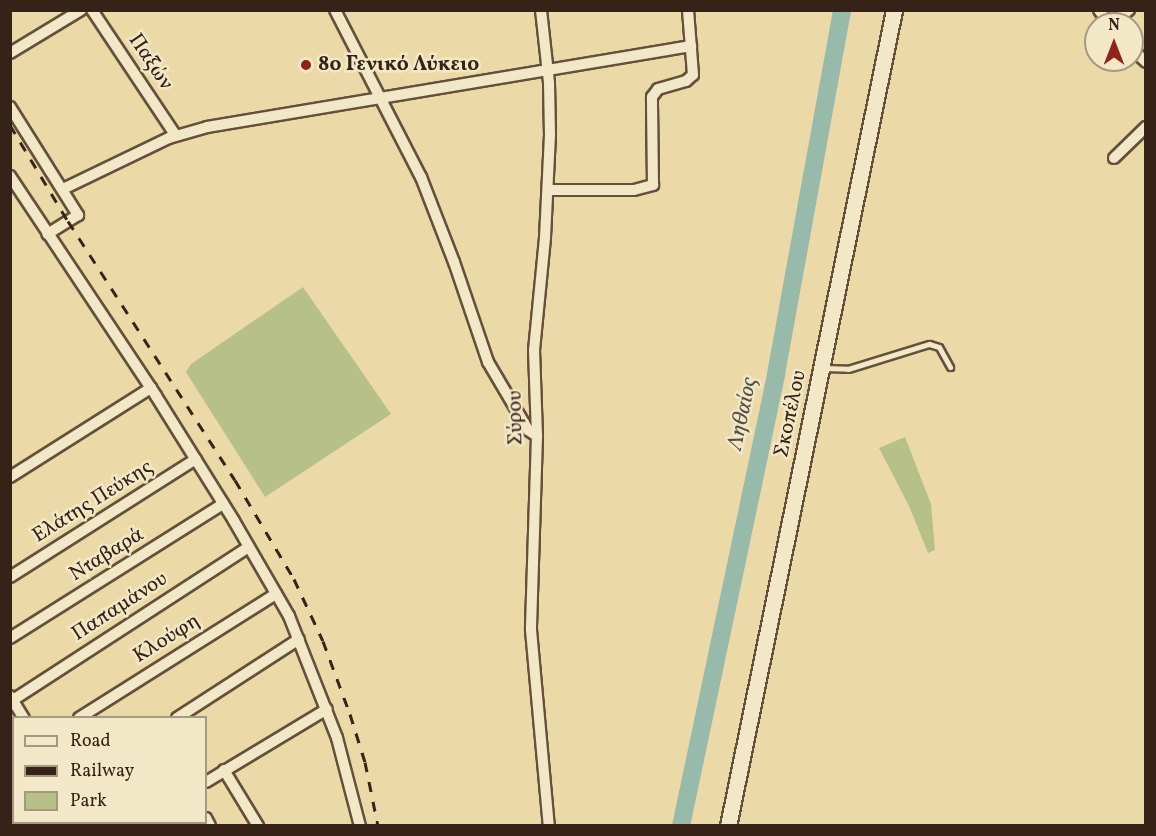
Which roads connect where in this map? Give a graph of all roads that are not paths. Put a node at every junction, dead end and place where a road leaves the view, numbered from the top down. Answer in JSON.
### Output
{"nodes":[{"id":1,"x":81,"y":10,"type":"edge"},
{"id":2,"x":92,"y":10,"type":"edge"},
{"id":3,"x":335,"y":10,"type":"edge"},
{"id":4,"x":542,"y":10,"type":"edge"},
{"id":5,"x":688,"y":10,"type":"edge"},
{"id":6,"x":894,"y":10,"type":"edge"},
{"id":7,"x":691,"y":46,"type":"junction"},
{"id":8,"x":10,"y":53,"type":"edge"},
{"id":9,"x":548,"y":70,"type":"junction"},
{"id":10,"x":380,"y":98,"type":"junction"},
{"id":11,"x":10,"y":106,"type":"edge"},
{"id":12,"x":1146,"y":127,"type":"edge"},
{"id":13,"x":176,"y":136,"type":"junction"},
{"id":14,"x":1114,"y":158,"type":"dead end"},
{"id":15,"x":10,"y":176,"type":"edge"},
{"id":16,"x":63,"y":189,"type":"junction"},
{"id":17,"x":548,"y":190,"type":"junction"},
{"id":18,"x":48,"y":234,"type":"junction"},
{"id":19,"x":822,"y":368,"type":"junction"},
{"id":20,"x":950,"y":368,"type":"dead end"},
{"id":21,"x":151,"y":388,"type":"junction"},
{"id":22,"x":537,"y":436,"type":"junction"},
{"id":23,"x":196,"y":459,"type":"junction"},
{"id":24,"x":10,"y":477,"type":"edge"},
{"id":25,"x":223,"y":504,"type":"junction"},
{"id":26,"x":249,"y":547,"type":"junction"},
{"id":27,"x":10,"y":577,"type":"edge"},
{"id":28,"x":276,"y":594,"type":"junction"},
{"id":29,"x":10,"y":638,"type":"edge"},
{"id":30,"x":299,"y":639,"type":"junction"},
{"id":31,"x":12,"y":698,"type":"edge"},
{"id":32,"x":327,"y":709,"type":"junction"},
{"id":33,"x":23,"y":716,"type":"edge"},
{"id":34,"x":81,"y":716,"type":"edge"},
{"id":35,"x":179,"y":716,"type":"edge"},
{"id":36,"x":224,"y":770,"type":"junction"},
{"id":37,"x":207,"y":781,"type":"edge"},
{"id":38,"x":258,"y":825,"type":"edge"},
{"id":39,"x":360,"y":825,"type":"edge"},
{"id":40,"x":549,"y":825,"type":"edge"},
{"id":41,"x":728,"y":825,"type":"edge"}],
"edges":[{"from":1,"to":8,"type":"street"},
{"from":2,"to":13,"type":"street","name":"Παξών"},
{"from":3,"to":10,"type":"street"},
{"from":4,"to":9,"type":"street","name":"Σύρου"},
{"from":5,"to":7,"type":"street"},
{"from":6,"to":19,"type":"main road","name":"Σκοπέλου"},
{"from":7,"to":9,"type":"street"},
{"from":7,"to":17,"type":"street"},
{"from":9,"to":10,"type":"street"},
{"from":9,"to":17,"type":"street","name":"Σύρου"},
{"from":10,"to":13,"type":"street"},
{"from":10,"to":22,"type":"street"},
{"from":11,"to":16,"type":"street"},
{"from":12,"to":14,"type":"street"},
{"from":13,"to":16,"type":"street"},
{"from":15,"to":18,"type":"street"},
{"from":16,"to":18,"type":"street"},
{"from":17,"to":22,"type":"street","name":"Σύρου"},
{"from":18,"to":21,"type":"street"},
{"from":19,"to":20,"type":"lane"},
{"from":19,"to":41,"type":"main road","name":"Σκοπέλου"},
{"from":21,"to":23,"type":"street"},
{"from":21,"to":24,"type":"street"},
{"from":22,"to":40,"type":"street","name":"Σύρου"},
{"from":23,"to":25,"type":"street"},
{"from":23,"to":27,"type":"street","name":"Ελάτης Πεύκης"},
{"from":25,"to":26,"type":"street"},
{"from":25,"to":29,"type":"street","name":"Νταβαρά"},
{"from":26,"to":28,"type":"street"},
{"from":26,"to":31,"type":"street","name":"Παπαμάνου"},
{"from":28,"to":30,"type":"street"},
{"from":28,"to":34,"type":"street","name":"Κλούφη"},
{"from":30,"to":32,"type":"street"},
{"from":30,"to":35,"type":"street"},
{"from":31,"to":33,"type":"street"},
{"from":32,"to":36,"type":"street"},
{"from":32,"to":39,"type":"street"},
{"from":36,"to":37,"type":"street"},
{"from":36,"to":38,"type":"street"}]}
